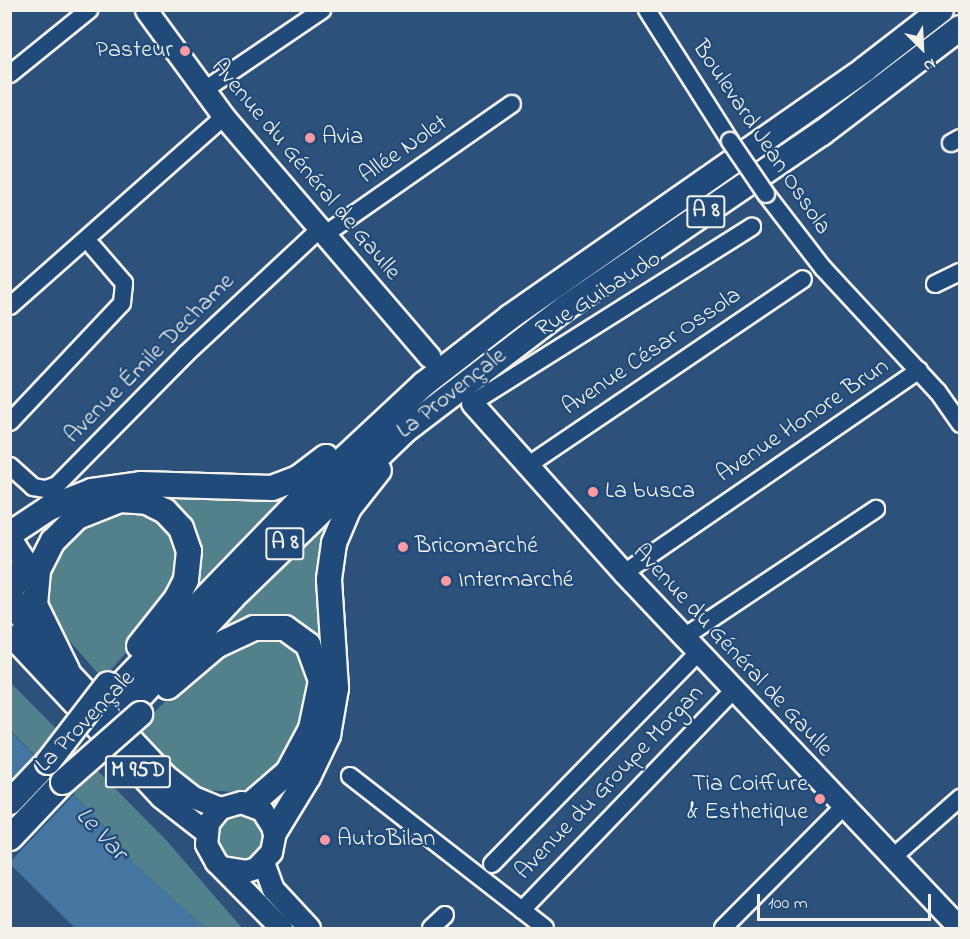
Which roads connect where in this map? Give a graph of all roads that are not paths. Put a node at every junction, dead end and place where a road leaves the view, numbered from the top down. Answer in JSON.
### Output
{"nodes":[{"id":1,"x":89,"y":10,"type":"edge"},
{"id":2,"x":146,"y":10,"type":"edge"},
{"id":3,"x":322,"y":10,"type":"edge"},
{"id":4,"x":647,"y":10,"type":"edge"},
{"id":5,"x":941,"y":10,"type":"edge"},
{"id":6,"x":960,"y":28,"type":"edge"},
{"id":7,"x":10,"y":74,"type":"edge"},
{"id":8,"x":203,"y":91,"type":"junction"},
{"id":9,"x":512,"y":104,"type":"dead end"},
{"id":10,"x":224,"y":117,"type":"junction"},
{"id":11,"x":752,"y":227,"type":"dead end"},
{"id":12,"x":321,"y":233,"type":"junction"},
{"id":13,"x":93,"y":247,"type":"dead end"},
{"id":14,"x":960,"y":272,"type":"edge"},
{"id":15,"x":803,"y":279,"type":"dead end"},
{"id":16,"x":935,"y":284,"type":"dead end"},
{"id":17,"x":10,"y":306,"type":"edge"},
{"id":18,"x":430,"y":357,"type":"dead end"},
{"id":19,"x":919,"y":370,"type":"junction"},
{"id":20,"x":424,"y":384,"type":"junction"},
{"id":21,"x":450,"y":393,"type":"junction"},
{"id":22,"x":472,"y":404,"type":"joint"},
{"id":23,"x":10,"y":422,"type":"edge"},
{"id":24,"x":960,"y":424,"type":"edge"},
{"id":25,"x":10,"y":466,"type":"edge"},
{"id":26,"x":527,"y":466,"type":"junction"},
{"id":27,"x":876,"y":509,"type":"dead end"},
{"id":28,"x":77,"y":517,"type":"junction"},
{"id":29,"x":15,"y":543,"type":"edge"},
{"id":30,"x":624,"y":573,"type":"junction"},
{"id":31,"x":11,"y":590,"type":"edge"},
{"id":32,"x":10,"y":635,"type":"edge"},
{"id":33,"x":10,"y":644,"type":"edge"},
{"id":34,"x":691,"y":644,"type":"junction"},
{"id":35,"x":29,"y":658,"type":"junction"},
{"id":36,"x":67,"y":670,"type":"junction"},
{"id":37,"x":734,"y":690,"type":"junction"},
{"id":38,"x":124,"y":699,"type":"junction"},
{"id":39,"x":350,"y":776,"type":"dead end"},
{"id":40,"x":960,"y":798,"type":"edge"},
{"id":41,"x":10,"y":801,"type":"edge"},
{"id":42,"x":251,"y":804,"type":"junction"},
{"id":43,"x":843,"y":807,"type":"junction"},
{"id":44,"x":220,"y":808,"type":"junction"},
{"id":45,"x":275,"y":831,"type":"junction"},
{"id":46,"x":206,"y":832,"type":"junction"},
{"id":47,"x":10,"y":838,"type":"edge"},
{"id":48,"x":892,"y":858,"type":"junction"},
{"id":49,"x":263,"y":862,"type":"junction"},
{"id":50,"x":492,"y":864,"type":"dead end"},
{"id":51,"x":222,"y":867,"type":"junction"},
{"id":52,"x":522,"y":910,"type":"junction"},
{"id":53,"x":445,"y":915,"type":"dead end"},
{"id":54,"x":281,"y":928,"type":"edge"},
{"id":55,"x":309,"y":928,"type":"edge"},
{"id":56,"x":430,"y":928,"type":"edge"},
{"id":57,"x":545,"y":928,"type":"edge"},
{"id":58,"x":723,"y":928,"type":"edge"},
{"id":59,"x":960,"y":928,"type":"edge"}],
"edges":[{"from":1,"to":7,"type":"street"},
{"from":2,"to":8,"type":"main road","name":"Avenue du Général de Gaulle"},
{"from":3,"to":8,"type":"street"},
{"from":4,"to":19,"type":"street","name":"Boulevard Jean Ossola","bridge":true},
{"from":5,"to":20,"type":"highway","name":"La Provençale","number":"A 8"},
{"from":6,"to":21,"type":"highway","name":"La Provençale","number":"A 8"},
{"from":8,"to":10,"type":"main road","name":"Avenue du Général de Gaulle"},
{"from":9,"to":12,"type":"street","name":"Allée Nolet"},
{"from":10,"to":12,"type":"main road","name":"Avenue du Général de Gaulle"},
{"from":10,"to":17,"type":"street"},
{"from":11,"to":22,"type":"street","name":"Rue Guibaudo"},
{"from":12,"to":18,"type":"main road","name":"Avenue du Général de Gaulle"},
{"from":12,"to":25,"type":"street","name":"Avenue Émile Dechame"},
{"from":13,"to":23,"type":"street"},
{"from":14,"to":16,"type":"street"},
{"from":15,"to":26,"type":"street","name":"Avenue César Ossola"},
{"from":19,"to":24,"type":"street","name":"Boulevard Jean Ossola"},
{"from":19,"to":30,"type":"street","name":"Avenue Honore Brun"},
{"from":20,"to":29,"type":"highway"},
{"from":20,"to":38,"type":"highway","name":"La Provençale","number":"A 8"},
{"from":21,"to":38,"type":"highway","name":"La Provençale","number":"A 8"},
{"from":21,"to":45,"type":"highway"},
{"from":22,"to":26,"type":"main road","name":"Avenue du Général de Gaulle"},
{"from":26,"to":30,"type":"main road","name":"Avenue du Général de Gaulle"},
{"from":27,"to":34,"type":"street"},
{"from":28,"to":29,"type":"highway"},
{"from":28,"to":36,"type":"highway"},
{"from":28,"to":38,"type":"highway"},
{"from":29,"to":31,"type":"main road"},
{"from":30,"to":34,"type":"main road","name":"Avenue du Général de Gaulle"},
{"from":31,"to":36,"type":"main road","number":"M 95D"},
{"from":32,"to":35,"type":"main road","number":"M 95D"},
{"from":33,"to":35,"type":"main road","number":"M 95D"},
{"from":34,"to":37,"type":"main road","name":"Avenue du Général de Gaulle"},
{"from":34,"to":50,"type":"street"},
{"from":35,"to":46,"type":"main road","number":"M 95D"},
{"from":36,"to":44,"type":"main road","number":"M 95D"},
{"from":37,"to":43,"type":"main road","name":"Avenue du Général de Gaulle"},
{"from":37,"to":52,"type":"street","name":"Avenue du Groupe Morgan"},
{"from":38,"to":41,"type":"highway","name":"La Provençale","bridge":true},
{"from":38,"to":42,"type":"highway"},
{"from":38,"to":47,"type":"highway","name":"La Provençale","bridge":true},
{"from":39,"to":52,"type":"street"},
{"from":40,"to":48,"type":"street"},
{"from":42,"to":44,"type":"main road"},
{"from":42,"to":45,"type":"main road"},
{"from":43,"to":48,"type":"main road","name":"Avenue du Général de Gaulle"},
{"from":43,"to":58,"type":"street"},
{"from":44,"to":46,"type":"main road"},
{"from":45,"to":49,"type":"main road"},
{"from":46,"to":51,"type":"main road"},
{"from":48,"to":59,"type":"main road","name":"Avenue du Général de Gaulle"},
{"from":49,"to":51,"type":"main road"},
{"from":49,"to":55,"type":"main road"},
{"from":51,"to":54,"type":"main road"},
{"from":52,"to":57,"type":"street"},
{"from":53,"to":56,"type":"street"}]}
